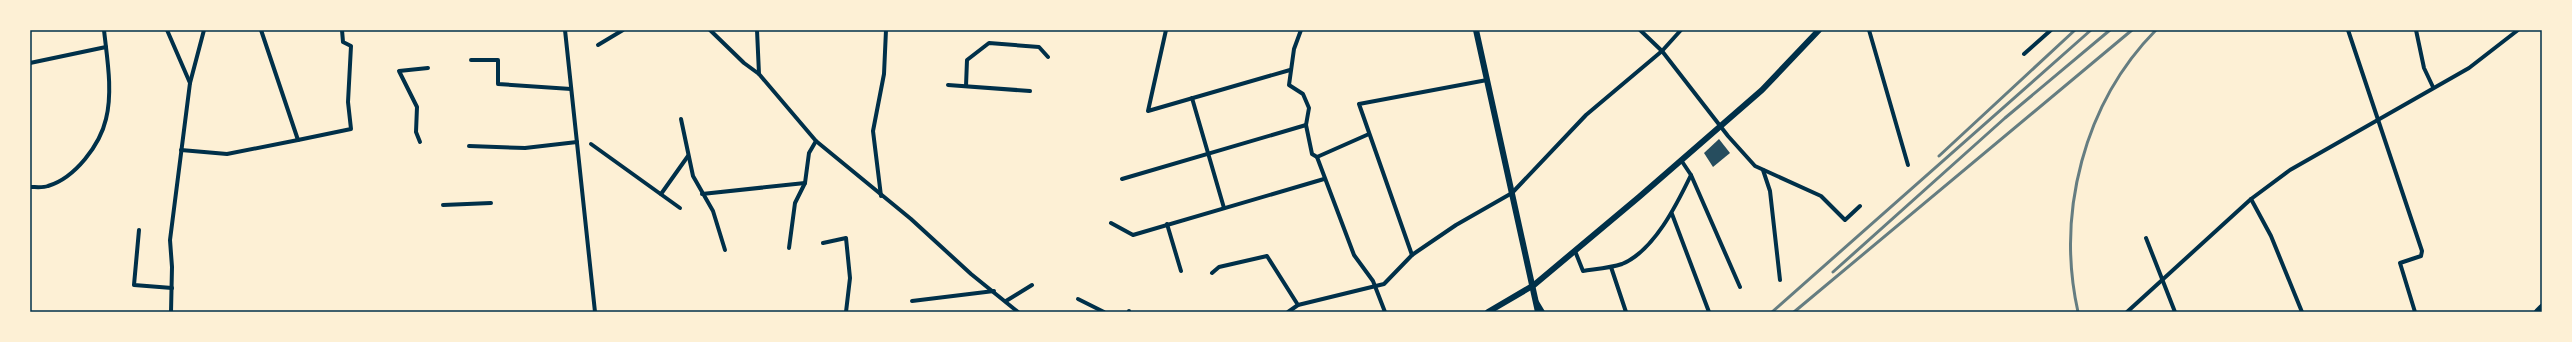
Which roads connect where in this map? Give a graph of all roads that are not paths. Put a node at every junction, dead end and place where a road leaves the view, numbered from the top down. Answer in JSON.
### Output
{"nodes":[{"id":1,"x":104,"y":30,"type":"edge"},
{"id":2,"x":167,"y":30,"type":"edge"},
{"id":3,"x":204,"y":30,"type":"edge"},
{"id":4,"x":261,"y":30,"type":"edge"},
{"id":5,"x":342,"y":30,"type":"edge"},
{"id":6,"x":565,"y":30,"type":"edge"},
{"id":7,"x":623,"y":30,"type":"edge"},
{"id":8,"x":710,"y":30,"type":"edge"},
{"id":9,"x":757,"y":30,"type":"edge"},
{"id":10,"x":886,"y":30,"type":"edge"},
{"id":11,"x":1166,"y":30,"type":"edge"},
{"id":12,"x":1301,"y":30,"type":"edge"},
{"id":13,"x":1476,"y":30,"type":"edge"},
{"id":14,"x":1640,"y":30,"type":"edge"},
{"id":15,"x":1680,"y":30,"type":"edge"},
{"id":16,"x":1819,"y":30,"type":"edge"},
{"id":17,"x":1869,"y":30,"type":"edge"},
{"id":18,"x":2051,"y":30,"type":"edge"},
{"id":19,"x":2348,"y":30,"type":"edge"},
{"id":20,"x":2416,"y":30,"type":"edge"},
{"id":21,"x":2518,"y":30,"type":"edge"},
{"id":22,"x":598,"y":45,"type":"dead end"},
{"id":23,"x":106,"y":47,"type":"junction"},
{"id":24,"x":1662,"y":50,"type":"junction"},
{"id":25,"x":2024,"y":54,"type":"dead end"},
{"id":26,"x":1048,"y":57,"type":"dead end"},
{"id":27,"x":471,"y":60,"type":"dead end"},
{"id":28,"x":30,"y":63,"type":"edge"},
{"id":29,"x":428,"y":68,"type":"dead end"},
{"id":30,"x":1290,"y":70,"type":"junction"},
{"id":31,"x":759,"y":74,"type":"junction"},
{"id":32,"x":1487,"y":80,"type":"junction"},
{"id":33,"x":190,"y":83,"type":"junction"},
{"id":34,"x":948,"y":84,"type":"dead end"},
{"id":35,"x":966,"y":86,"type":"junction"},
{"id":36,"x":2433,"y":87,"type":"junction"},
{"id":37,"x":571,"y":89,"type":"junction"},
{"id":38,"x":1030,"y":90,"type":"dead end"},
{"id":39,"x":1192,"y":98,"type":"junction"},
{"id":40,"x":2378,"y":118,"type":"junction"},
{"id":41,"x":680,"y":119,"type":"dead end"},
{"id":42,"x":1306,"y":125,"type":"junction"},
{"id":43,"x":1721,"y":127,"type":"junction"},
{"id":44,"x":1369,"y":134,"type":"junction"},
{"id":45,"x":298,"y":140,"type":"junction"},
{"id":46,"x":816,"y":141,"type":"junction"},
{"id":47,"x":420,"y":142,"type":"dead end"},
{"id":48,"x":578,"y":142,"type":"junction"},
{"id":49,"x":591,"y":144,"type":"dead end"},
{"id":50,"x":469,"y":146,"type":"dead end"},
{"id":51,"x":181,"y":150,"type":"junction"},
{"id":52,"x":1208,"y":153,"type":"junction"},
{"id":53,"x":688,"y":156,"type":"junction"},
{"id":54,"x":1317,"y":157,"type":"junction"},
{"id":55,"x":1681,"y":160,"type":"junction"},
{"id":56,"x":1908,"y":166,"type":"dead end"},
{"id":57,"x":1763,"y":170,"type":"junction"},
{"id":58,"x":1691,"y":175,"type":"junction"},
{"id":59,"x":1122,"y":179,"type":"dead end"},
{"id":60,"x":1324,"y":179,"type":"junction"},
{"id":61,"x":805,"y":183,"type":"junction"},
{"id":62,"x":30,"y":187,"type":"edge"},
{"id":63,"x":1512,"y":193,"type":"junction"},
{"id":64,"x":661,"y":194,"type":"junction"},
{"id":65,"x":702,"y":194,"type":"junction"},
{"id":66,"x":881,"y":196,"type":"junction"},
{"id":67,"x":2251,"y":199,"type":"junction"},
{"id":68,"x":491,"y":203,"type":"dead end"},
{"id":69,"x":443,"y":204,"type":"dead end"},
{"id":70,"x":1860,"y":206,"type":"dead end"},
{"id":71,"x":680,"y":208,"type":"dead end"},
{"id":72,"x":1224,"y":208,"type":"junction"},
{"id":73,"x":1672,"y":214,"type":"junction"},
{"id":74,"x":1111,"y":223,"type":"dead end"},
{"id":75,"x":1167,"y":224,"type":"junction"},
{"id":76,"x":139,"y":230,"type":"dead end"},
{"id":77,"x":2146,"y":238,"type":"dead end"},
{"id":78,"x":823,"y":243,"type":"dead end"},
{"id":79,"x":789,"y":248,"type":"dead end"},
{"id":80,"x":725,"y":250,"type":"dead end"},
{"id":81,"x":1574,"y":251,"type":"junction"},
{"id":82,"x":1412,"y":255,"type":"junction"},
{"id":83,"x":1611,"y":267,"type":"junction"},
{"id":84,"x":1181,"y":271,"type":"dead end"},
{"id":85,"x":1212,"y":273,"type":"dead end"},
{"id":86,"x":1780,"y":280,"type":"dead end"},
{"id":87,"x":2162,"y":281,"type":"junction"},
{"id":88,"x":1032,"y":285,"type":"dead end"},
{"id":89,"x":1534,"y":285,"type":"junction"},
{"id":90,"x":1740,"y":287,"type":"dead end"},
{"id":91,"x":172,"y":288,"type":"junction"},
{"id":92,"x":1374,"y":288,"type":"junction"},
{"id":93,"x":994,"y":291,"type":"junction"},
{"id":94,"x":1078,"y":299,"type":"dead end"},
{"id":95,"x":1006,"y":300,"type":"junction"},
{"id":96,"x":1536,"y":300,"type":"junction"},
{"id":97,"x":912,"y":301,"type":"dead end"},
{"id":98,"x":1298,"y":304,"type":"junction"},
{"id":99,"x":2542,"y":308,"type":"edge"},
{"id":100,"x":170,"y":312,"type":"edge"},
{"id":101,"x":595,"y":312,"type":"edge"},
{"id":102,"x":846,"y":312,"type":"edge"},
{"id":103,"x":1018,"y":312,"type":"edge"},
{"id":104,"x":1104,"y":312,"type":"edge"},
{"id":105,"x":1288,"y":312,"type":"edge"},
{"id":106,"x":1386,"y":312,"type":"edge"},
{"id":107,"x":1488,"y":312,"type":"edge"},
{"id":108,"x":1538,"y":312,"type":"edge"},
{"id":109,"x":1543,"y":312,"type":"edge"},
{"id":110,"x":1626,"y":312,"type":"edge"},
{"id":111,"x":1710,"y":312,"type":"edge"},
{"id":112,"x":2127,"y":312,"type":"edge"},
{"id":113,"x":2174,"y":312,"type":"edge"},
{"id":114,"x":2302,"y":312,"type":"edge"},
{"id":115,"x":2416,"y":312,"type":"edge"},
{"id":116,"x":2538,"y":312,"type":"edge"}],
"edges":[{"from":1,"to":23,"type":"street"},
{"from":2,"to":33,"type":"street"},
{"from":3,"to":33,"type":"street"},
{"from":4,"to":45,"type":"street"},
{"from":5,"to":45,"type":"street"},
{"from":6,"to":37,"type":"street"},
{"from":7,"to":22,"type":"street"},
{"from":8,"to":31,"type":"street"},
{"from":9,"to":31,"type":"street"},
{"from":10,"to":66,"type":"street"},
{"from":11,"to":39,"type":"street"},
{"from":12,"to":30,"type":"street"},
{"from":13,"to":32,"type":"street"},
{"from":14,"to":24,"type":"street"},
{"from":15,"to":24,"type":"street"},
{"from":16,"to":43,"type":"street"},
{"from":17,"to":56,"type":"street"},
{"from":18,"to":25,"type":"street"},
{"from":19,"to":40,"type":"street"},
{"from":20,"to":36,"type":"street"},
{"from":21,"to":36,"type":"street"},
{"from":23,"to":28,"type":"street"},
{"from":23,"to":62,"type":"street"},
{"from":24,"to":43,"type":"street"},
{"from":24,"to":63,"type":"street"},
{"from":26,"to":35,"type":"street"},
{"from":27,"to":37,"type":"street"},
{"from":29,"to":47,"type":"street"},
{"from":30,"to":39,"type":"street"},
{"from":30,"to":42,"type":"street"},
{"from":31,"to":46,"type":"street"},
{"from":32,"to":44,"type":"street"},
{"from":32,"to":63,"type":"street"},
{"from":33,"to":51,"type":"street"},
{"from":34,"to":35,"type":"street"},
{"from":35,"to":38,"type":"street"},
{"from":36,"to":40,"type":"street"},
{"from":37,"to":48,"type":"street"},
{"from":39,"to":52,"type":"street"},
{"from":40,"to":67,"type":"street"},
{"from":40,"to":115,"type":"street"},
{"from":41,"to":53,"type":"street"},
{"from":42,"to":52,"type":"street"},
{"from":42,"to":54,"type":"street"},
{"from":43,"to":55,"type":"street"},
{"from":43,"to":57,"type":"street"},
{"from":44,"to":54,"type":"street"},
{"from":44,"to":82,"type":"street"},
{"from":45,"to":51,"type":"street"},
{"from":46,"to":61,"type":"street"},
{"from":46,"to":66,"type":"street"},
{"from":48,"to":50,"type":"street"},
{"from":48,"to":101,"type":"street"},
{"from":49,"to":64,"type":"street"},
{"from":51,"to":91,"type":"street"},
{"from":52,"to":59,"type":"street"},
{"from":52,"to":72,"type":"street"},
{"from":53,"to":64,"type":"street"},
{"from":53,"to":65,"type":"street"},
{"from":54,"to":60,"type":"street"},
{"from":55,"to":58,"type":"street"},
{"from":55,"to":81,"type":"street"},
{"from":57,"to":70,"type":"street"},
{"from":57,"to":86,"type":"street"},
{"from":58,"to":73,"type":"street"},
{"from":58,"to":90,"type":"street"},
{"from":60,"to":72,"type":"street"},
{"from":60,"to":92,"type":"street"},
{"from":61,"to":65,"type":"street"},
{"from":61,"to":79,"type":"street"},
{"from":63,"to":82,"type":"street"},
{"from":63,"to":89,"type":"street"},
{"from":64,"to":71,"type":"street"},
{"from":65,"to":80,"type":"street"},
{"from":66,"to":93,"type":"street"},
{"from":67,"to":87,"type":"street"},
{"from":67,"to":114,"type":"street"},
{"from":68,"to":69,"type":"street"},
{"from":72,"to":75,"type":"street"},
{"from":73,"to":83,"type":"street"},
{"from":73,"to":111,"type":"street"},
{"from":74,"to":75,"type":"street"},
{"from":75,"to":84,"type":"street"},
{"from":76,"to":91,"type":"street"},
{"from":77,"to":87,"type":"street"},
{"from":78,"to":102,"type":"street"},
{"from":81,"to":83,"type":"street"},
{"from":81,"to":89,"type":"street"},
{"from":82,"to":92,"type":"street"},
{"from":83,"to":110,"type":"street"},
{"from":85,"to":98,"type":"street"},
{"from":87,"to":112,"type":"street"},
{"from":87,"to":113,"type":"street"},
{"from":88,"to":95,"type":"street"},
{"from":89,"to":96,"type":"street"},
{"from":89,"to":107,"type":"street"},
{"from":91,"to":100,"type":"street"},
{"from":92,"to":98,"type":"street"},
{"from":92,"to":106,"type":"street"},
{"from":93,"to":95,"type":"street"},
{"from":93,"to":97,"type":"street"},
{"from":94,"to":104,"type":"street"},
{"from":95,"to":103,"type":"street"},
{"from":96,"to":108,"type":"street"},
{"from":96,"to":109,"type":"street"},
{"from":98,"to":105,"type":"street"},
{"from":99,"to":116,"type":"highway"}]}
